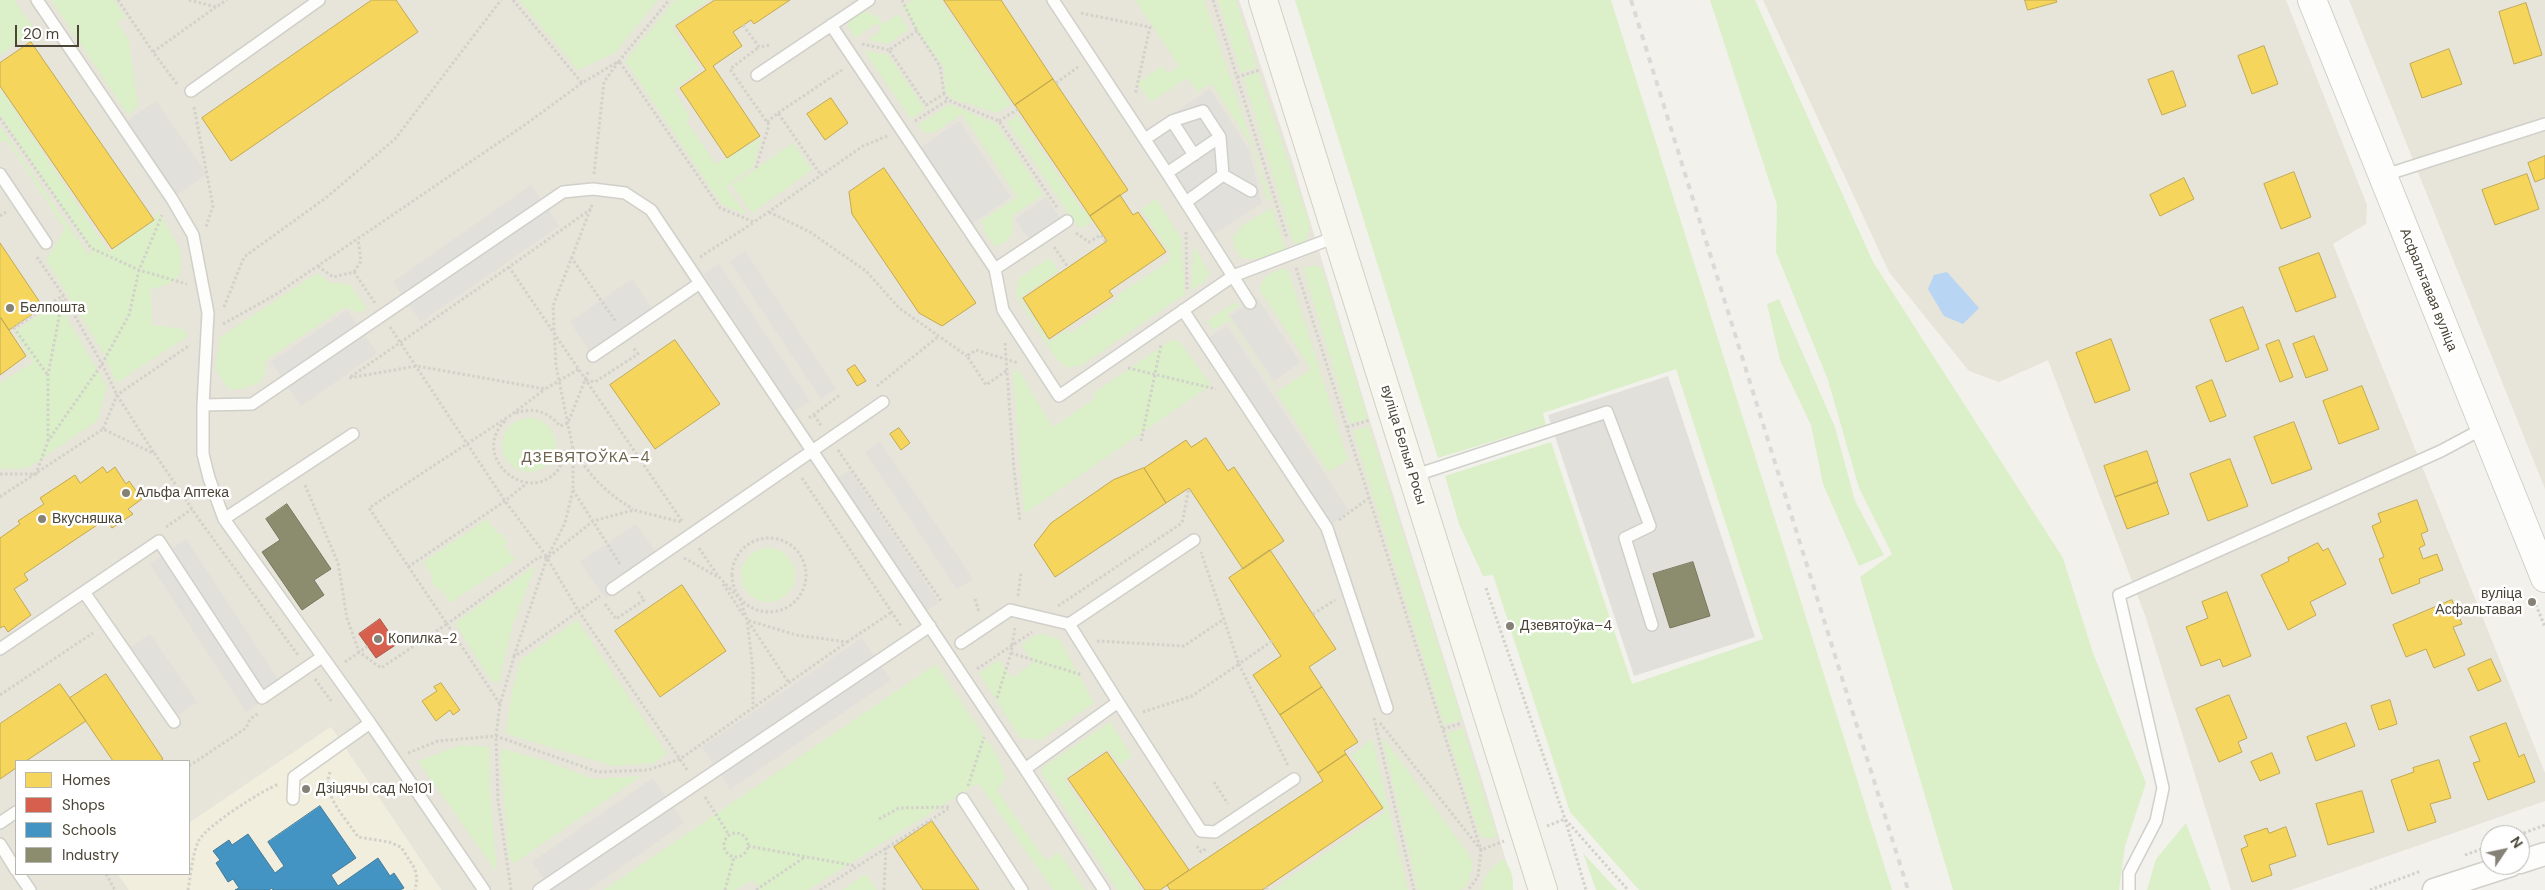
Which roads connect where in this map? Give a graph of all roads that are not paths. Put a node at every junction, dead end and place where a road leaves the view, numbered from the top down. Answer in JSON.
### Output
{"nodes":[{"id":1,"x":37,"y":0,"type":"edge"},
{"id":2,"x":318,"y":0,"type":"edge"},
{"id":3,"x":869,"y":0,"type":"edge"},
{"id":4,"x":1263,"y":0,"type":"edge"},
{"id":5,"x":2312,"y":0,"type":"edge"},
{"id":6,"x":1056,"y":4,"type":"edge"},
{"id":7,"x":831,"y":25,"type":"junction"},
{"id":8,"x":757,"y":75,"type":"dead end"},
{"id":9,"x":188,"y":94,"type":"road end"},
{"id":10,"x":1172,"y":121,"type":"junction"},
{"id":11,"x":2545,"y":124,"type":"edge"},
{"id":12,"x":1220,"y":137,"type":"junction"},
{"id":13,"x":1146,"y":139,"type":"junction"},
{"id":14,"x":1194,"y":155,"type":"junction"},
{"id":15,"x":1168,"y":172,"type":"junction"},
{"id":16,"x":0,"y":174,"type":"edge"},
{"id":17,"x":1224,"y":175,"type":"junction"},
{"id":18,"x":2382,"y":176,"type":"junction"},
{"id":19,"x":1251,"y":191,"type":"dead end"},
{"id":20,"x":1186,"y":202,"type":"junction"},
{"id":21,"x":1070,"y":226,"type":"road end"},
{"id":22,"x":1338,"y":236,"type":"junction"},
{"id":23,"x":46,"y":243,"type":"dead end"},
{"id":24,"x":996,"y":269,"type":"junction"},
{"id":25,"x":1233,"y":276,"type":"junction"},
{"id":26,"x":700,"y":283,"type":"junction"},
{"id":27,"x":1250,"y":303,"type":"dead end"},
{"id":28,"x":1183,"y":310,"type":"junction"},
{"id":29,"x":592,"y":356,"type":"road end"},
{"id":30,"x":883,"y":402,"type":"dead end"},
{"id":31,"x":203,"y":405,"type":"junction"},
{"id":32,"x":2484,"y":428,"type":"junction"},
{"id":33,"x":353,"y":434,"type":"dead end"},
{"id":34,"x":813,"y":451,"type":"junction"},
{"id":35,"x":1413,"y":476,"type":"junction"},
{"id":36,"x":224,"y":519,"type":"junction"},
{"id":37,"x":1194,"y":540,"type":"road end"},
{"id":38,"x":2545,"y":578,"type":"edge"},
{"id":39,"x":612,"y":589,"type":"dead end"},
{"id":40,"x":84,"y":592,"type":"junction"},
{"id":41,"x":1069,"y":624,"type":"junction"},
{"id":42,"x":1652,"y":625,"type":"dead end"},
{"id":43,"x":930,"y":626,"type":"junction"},
{"id":44,"x":961,"y":643,"type":"dead end"},
{"id":45,"x":0,"y":649,"type":"edge"},
{"id":46,"x":322,"y":657,"type":"junction"},
{"id":47,"x":1118,"y":702,"type":"junction"},
{"id":48,"x":1387,"y":708,"type":"dead end"},
{"id":49,"x":174,"y":722,"type":"dead end"},
{"id":50,"x":370,"y":723,"type":"junction"},
{"id":51,"x":1024,"y":769,"type":"junction"},
{"id":52,"x":1294,"y":779,"type":"road end"},
{"id":53,"x":293,"y":799,"type":"dead end"},
{"id":54,"x":963,"y":799,"type":"road end"},
{"id":55,"x":15,"y":813,"type":"edge"},
{"id":56,"x":0,"y":823,"type":"edge"},
{"id":57,"x":0,"y":844,"type":"edge"},
{"id":58,"x":2545,"y":854,"type":"edge"},
{"id":59,"x":2530,"y":859,"type":"edge"},
{"id":60,"x":15,"y":868,"type":"edge"},
{"id":61,"x":20,"y":875,"type":"edge"},
{"id":62,"x":2480,"y":875,"type":"edge"},
{"id":63,"x":30,"y":890,"type":"edge"},
{"id":64,"x":484,"y":890,"type":"edge"},
{"id":65,"x":539,"y":890,"type":"edge"},
{"id":66,"x":1022,"y":890,"type":"edge"},
{"id":67,"x":1104,"y":890,"type":"edge"},
{"id":68,"x":1543,"y":890,"type":"edge"},
{"id":69,"x":2129,"y":890,"type":"edge"},
{"id":70,"x":2434,"y":890,"type":"edge"}],
"edges":[{"from":1,"to":31,"type":"lane"},
{"from":2,"to":9,"type":"lane"},
{"from":3,"to":7,"type":"lane"},
{"from":4,"to":22,"type":"main road","name":"вуліца Белыя Росы"},
{"from":5,"to":18,"type":"street","name":"Асфальтавая вуліца"},
{"from":6,"to":13,"type":"lane"},
{"from":7,"to":8,"type":"lane"},
{"from":7,"to":24,"type":"lane"},
{"from":10,"to":12,"type":"lane"},
{"from":10,"to":13,"type":"lane"},
{"from":10,"to":14,"type":"lane"},
{"from":11,"to":18,"type":"lane"},
{"from":12,"to":14,"type":"lane"},
{"from":12,"to":17,"type":"lane"},
{"from":13,"to":15,"type":"lane"},
{"from":14,"to":15,"type":"lane"},
{"from":15,"to":20,"type":"lane"},
{"from":16,"to":23,"type":"lane"},
{"from":17,"to":19,"type":"lane"},
{"from":17,"to":20,"type":"lane"},
{"from":18,"to":32,"type":"street","name":"Асфальтавая вуліца"},
{"from":20,"to":25,"type":"lane"},
{"from":21,"to":24,"type":"lane"},
{"from":22,"to":25,"type":"lane"},
{"from":22,"to":35,"type":"main road","name":"вуліца Белыя Росы"},
{"from":24,"to":28,"type":"lane"},
{"from":25,"to":27,"type":"lane"},
{"from":25,"to":28,"type":"lane"},
{"from":26,"to":29,"type":"lane"},
{"from":26,"to":31,"type":"lane"},
{"from":26,"to":34,"type":"lane"},
{"from":28,"to":48,"type":"lane"},
{"from":30,"to":34,"type":"lane"},
{"from":31,"to":36,"type":"lane"},
{"from":32,"to":38,"type":"street","name":"Асфальтавая вуліца"},
{"from":32,"to":69,"type":"lane"},
{"from":33,"to":36,"type":"lane"},
{"from":34,"to":39,"type":"lane"},
{"from":34,"to":43,"type":"lane"},
{"from":35,"to":42,"type":"lane"},
{"from":35,"to":68,"type":"main road","name":"вуліца Белыя Росы"},
{"from":36,"to":46,"type":"lane"},
{"from":37,"to":41,"type":"lane"},
{"from":40,"to":45,"type":"lane"},
{"from":40,"to":46,"type":"lane"},
{"from":40,"to":49,"type":"lane"},
{"from":41,"to":44,"type":"lane"},
{"from":41,"to":47,"type":"lane"},
{"from":43,"to":51,"type":"lane"},
{"from":43,"to":65,"type":"lane"},
{"from":46,"to":50,"type":"lane"},
{"from":47,"to":51,"type":"lane"},
{"from":47,"to":52,"type":"lane"},
{"from":50,"to":53,"type":"lane"},
{"from":50,"to":64,"type":"lane"},
{"from":51,"to":67,"type":"lane"},
{"from":54,"to":66,"type":"lane"},
{"from":55,"to":56,"type":"lane"},
{"from":57,"to":60,"type":"lane"},
{"from":58,"to":59,"type":"street"},
{"from":61,"to":63,"type":"lane"},
{"from":62,"to":70,"type":"street"}]}
